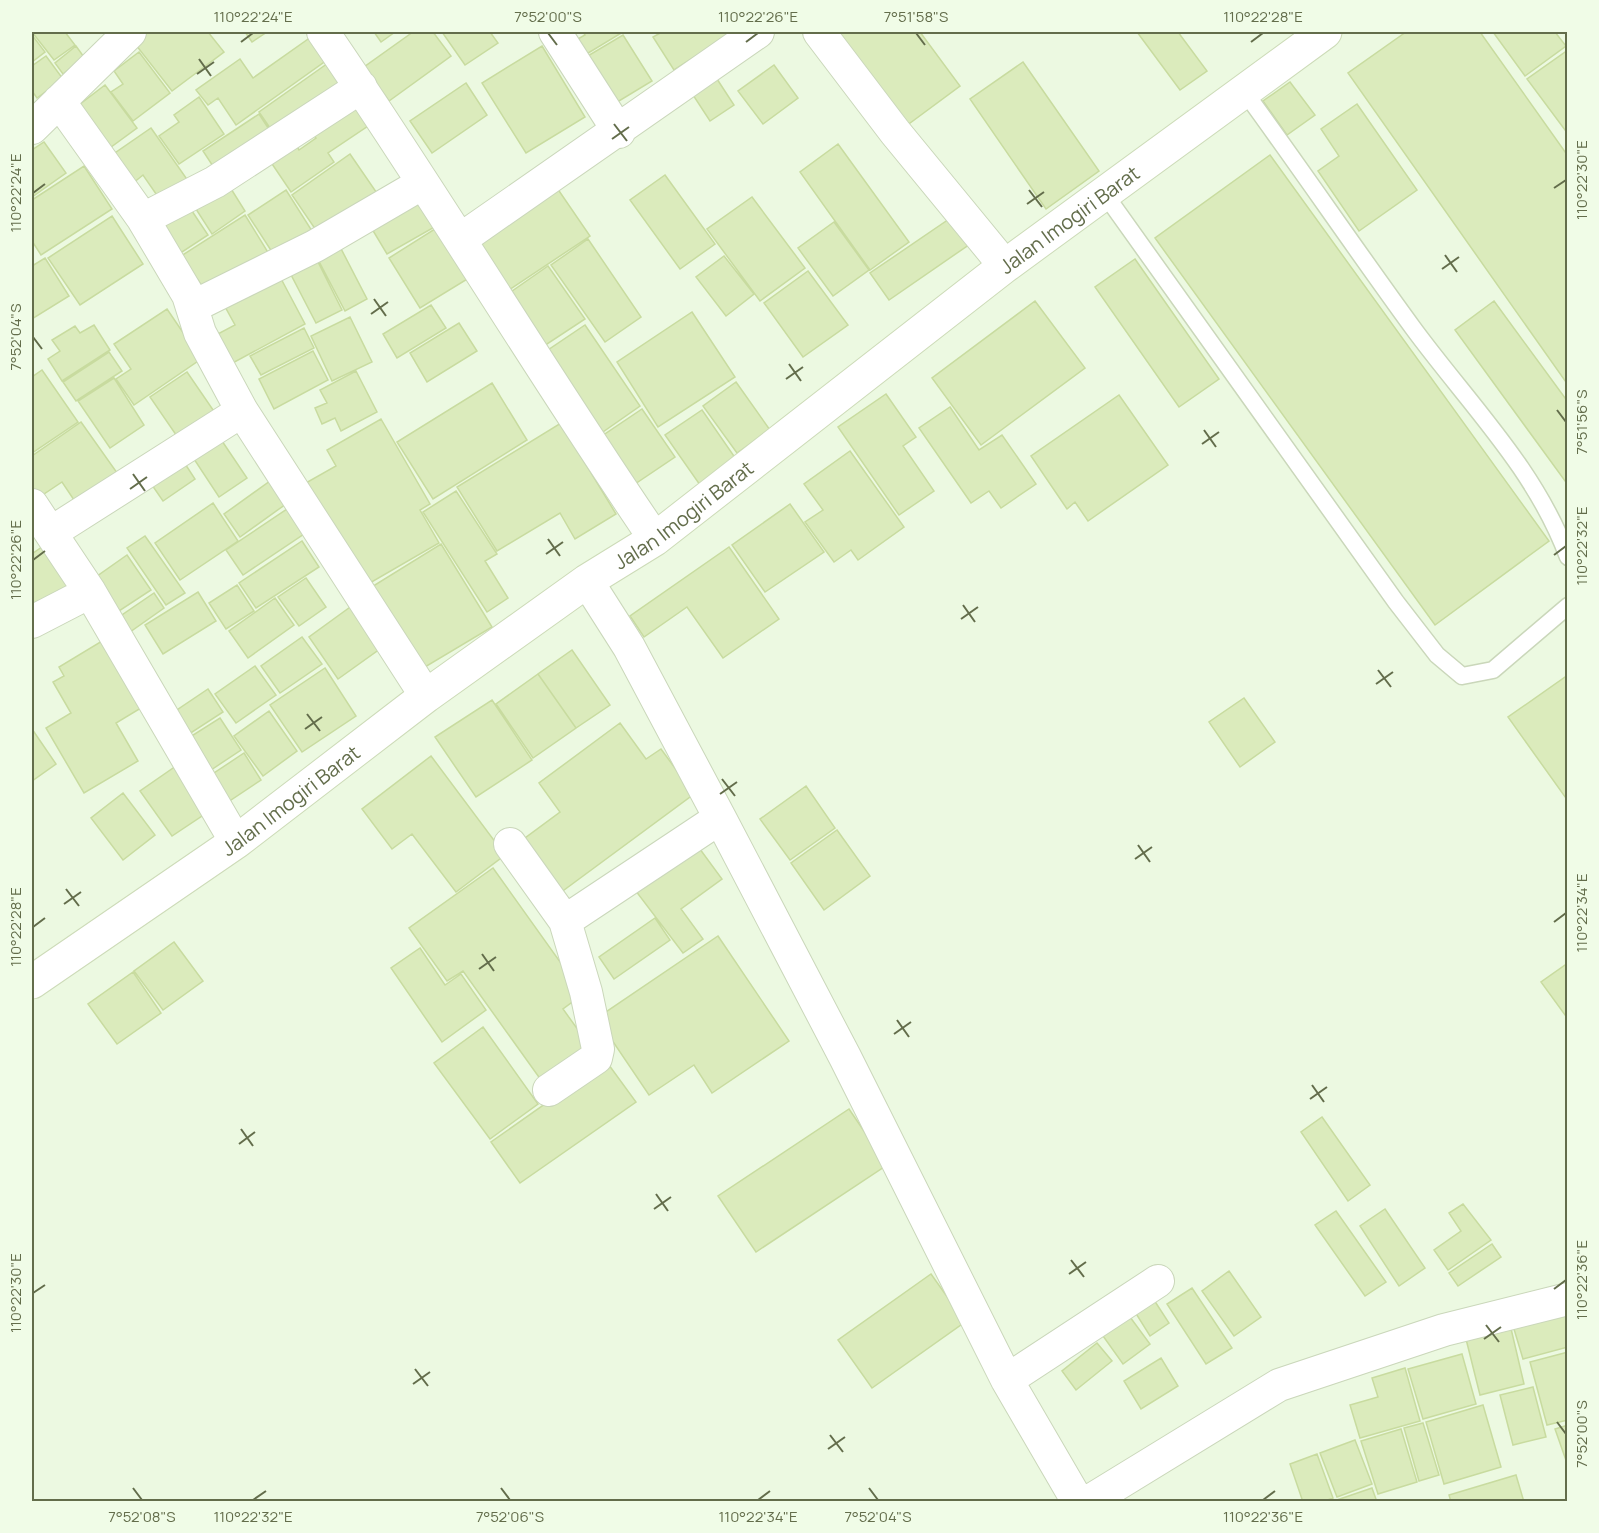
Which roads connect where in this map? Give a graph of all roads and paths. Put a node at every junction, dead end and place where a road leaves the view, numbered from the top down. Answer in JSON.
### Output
{"nodes":[{"id":1,"x":130,"y":32,"type":"edge"},
{"id":2,"x":323,"y":32,"type":"edge"},
{"id":3,"x":555,"y":32,"type":"edge"},
{"id":4,"x":758,"y":32,"type":"edge"},
{"id":5,"x":819,"y":32,"type":"edge"},
{"id":6,"x":1325,"y":32,"type":"edge"},
{"id":7,"x":361,"y":87,"type":"junction"},
{"id":8,"x":1244,"y":91,"type":"junction"},
{"id":9,"x":59,"y":101,"type":"junction"},
{"id":10,"x":32,"y":128,"type":"edge"},
{"id":11,"x":619,"y":132,"type":"junction"},
{"id":12,"x":423,"y":183,"type":"junction"},
{"id":13,"x":1104,"y":193,"type":"junction"},
{"id":14,"x":143,"y":219,"type":"junction"},
{"id":15,"x":461,"y":239,"type":"junction"},
{"id":16,"x":1005,"y":266,"type":"junction"},
{"id":17,"x":192,"y":307,"type":"junction"},
{"id":18,"x":242,"y":411,"type":"junction"},
{"id":19,"x":32,"y":505,"type":"edge"},
{"id":20,"x":52,"y":532,"type":"junction"},
{"id":21,"x":655,"y":539,"type":"junction"},
{"id":22,"x":1568,"y":557,"type":"edge"},
{"id":23,"x":587,"y":581,"type":"junction"},
{"id":24,"x":90,"y":592,"type":"junction"},
{"id":25,"x":1568,"y":606,"type":"edge"},
{"id":26,"x":32,"y":622,"type":"edge"},
{"id":27,"x":426,"y":696,"type":"junction"},
{"id":28,"x":720,"y":818,"type":"junction"},
{"id":29,"x":236,"y":842,"type":"junction"},
{"id":30,"x":510,"y":844,"type":"dead end"},
{"id":31,"x":565,"y":921,"type":"junction"},
{"id":32,"x":32,"y":982,"type":"edge"},
{"id":33,"x":549,"y":1090,"type":"dead end"},
{"id":34,"x":1158,"y":1281,"type":"dead end"},
{"id":35,"x":1568,"y":1299,"type":"edge"},
{"id":36,"x":1007,"y":1380,"type":"junction"},
{"id":37,"x":1078,"y":1502,"type":"edge"},
{"id":38,"x":1088,"y":1502,"type":"edge"}],
"edges":[{"from":1,"to":9,"type":"street"},
{"from":2,"to":7,"type":"street"},
{"from":3,"to":11,"type":"street"},
{"from":4,"to":11,"type":"street"},
{"from":5,"to":16,"type":"street"},
{"from":6,"to":8,"type":"main road","name":"Jalan Imogiri Barat"},
{"from":7,"to":12,"type":"street"},
{"from":7,"to":14,"type":"street"},
{"from":8,"to":13,"type":"main road","name":"Jalan Imogiri Barat"},
{"from":8,"to":22,"type":"lane"},
{"from":9,"to":10,"type":"street"},
{"from":9,"to":14,"type":"street"},
{"from":11,"to":15,"type":"street"},
{"from":12,"to":15,"type":"street"},
{"from":12,"to":17,"type":"street"},
{"from":13,"to":16,"type":"main road","name":"Jalan Imogiri Barat"},
{"from":13,"to":25,"type":"lane"},
{"from":14,"to":17,"type":"street"},
{"from":15,"to":21,"type":"street"},
{"from":16,"to":21,"type":"main road","name":"Jalan Imogiri Barat"},
{"from":17,"to":18,"type":"street"},
{"from":18,"to":20,"type":"street"},
{"from":18,"to":27,"type":"street"},
{"from":19,"to":20,"type":"street"},
{"from":20,"to":24,"type":"street"},
{"from":21,"to":23,"type":"main road","name":"Jalan Imogiri Barat"},
{"from":23,"to":27,"type":"main road","name":"Jalan Imogiri Barat"},
{"from":23,"to":28,"type":"street"},
{"from":24,"to":26,"type":"street"},
{"from":24,"to":29,"type":"street"},
{"from":27,"to":29,"type":"main road","name":"Jalan Imogiri Barat"},
{"from":28,"to":31,"type":"street"},
{"from":28,"to":36,"type":"street"},
{"from":29,"to":32,"type":"main road","name":"Jalan Imogiri Barat"},
{"from":30,"to":31,"type":"street"},
{"from":31,"to":33,"type":"street"},
{"from":34,"to":36,"type":"street"},
{"from":35,"to":38,"type":"street"},
{"from":36,"to":37,"type":"street"}]}
